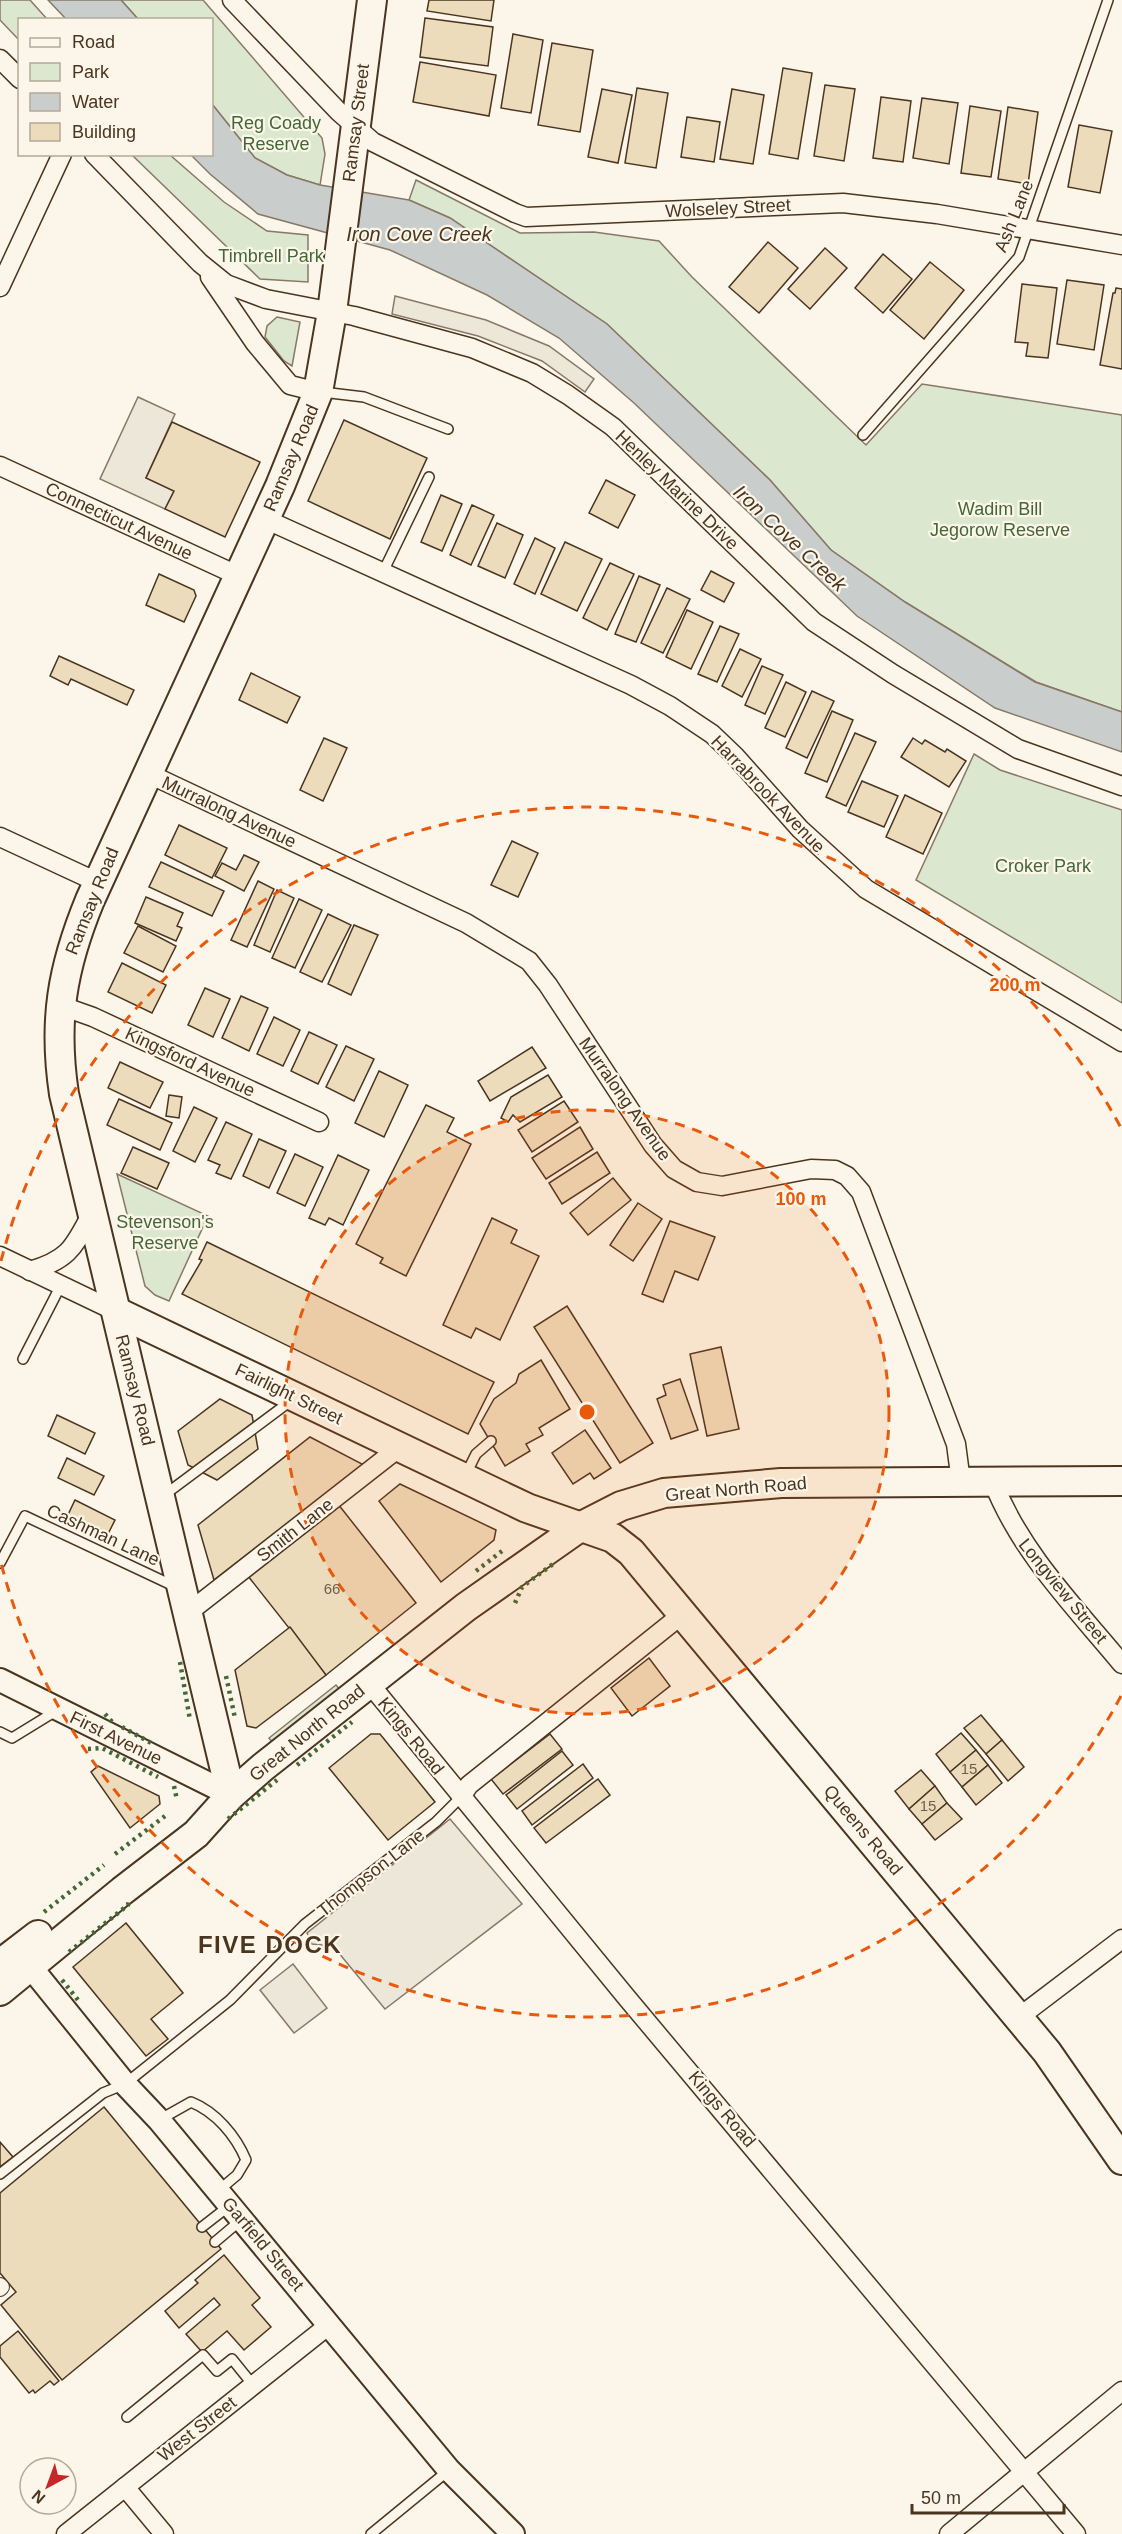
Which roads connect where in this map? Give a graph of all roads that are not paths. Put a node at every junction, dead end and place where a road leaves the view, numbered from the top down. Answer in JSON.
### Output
{"nodes":[{"id":1,"x":232,"y":0,"type":"edge"},
{"id":2,"x":372,"y":0,"type":"edge"},
{"id":3,"x":1108,"y":0,"type":"edge"},
{"id":4,"x":0,"y":59,"type":"edge"},
{"id":5,"x":18,"y":77,"type":"edge"},
{"id":6,"x":355,"y":125,"type":"junction"},
{"id":7,"x":61,"y":156,"type":"edge"},
{"id":8,"x":96,"y":156,"type":"edge"},
{"id":9,"x":1029,"y":230,"type":"junction"},
{"id":10,"x":1122,"y":245,"type":"edge"},
{"id":11,"x":340,"y":247,"type":"joint"},
{"id":12,"x":200,"y":263,"type":"junction"},
{"id":13,"x":0,"y":287,"type":"edge"},
{"id":14,"x":332,"y":312,"type":"junction"},
{"id":15,"x":318,"y":392,"type":"junction"},
{"id":16,"x":448,"y":429,"type":"dead end"},
{"id":17,"x":863,"y":435,"type":"dead end"},
{"id":18,"x":0,"y":466,"type":"edge"},
{"id":19,"x":429,"y":477,"type":"dead end"},
{"id":20,"x":265,"y":519,"type":"junction"},
{"id":21,"x":383,"y":572,"type":"junction"},
{"id":22,"x":238,"y":576,"type":"junction"},
{"id":23,"x":147,"y":773,"type":"junction"},
{"id":24,"x":1122,"y":786,"type":"edge"},
{"id":25,"x":0,"y":837,"type":"edge"},
{"id":26,"x":97,"y":882,"type":"junction"},
{"id":27,"x":59,"y":1005,"type":"junction"},
{"id":28,"x":1122,"y":1042,"type":"edge"},
{"id":29,"x":319,"y":1122,"type":"dead end"},
{"id":30,"x":93,"y":1210,"type":"junction"},
{"id":31,"x":0,"y":1256,"type":"edge"},
{"id":32,"x":30,"y":1271,"type":"junction"},
{"id":33,"x":61,"y":1285,"type":"junction"},
{"id":34,"x":117,"y":1312,"type":"junction"},
{"id":35,"x":23,"y":1359,"type":"dead end"},
{"id":36,"x":296,"y":1397,"type":"junction"},
{"id":37,"x":491,"y":1441,"type":"dead end"},
{"id":38,"x":400,"y":1447,"type":"junction"},
{"id":39,"x":464,"y":1478,"type":"junction"},
{"id":40,"x":1122,"y":1481,"type":"edge"},
{"id":41,"x":962,"y":1482,"type":"junction"},
{"id":42,"x":993,"y":1482,"type":"junction"},
{"id":43,"x":162,"y":1497,"type":"junction"},
{"id":44,"x":580,"y":1527,"type":"junction"},
{"id":45,"x":0,"y":1563,"type":"edge"},
{"id":46,"x":141,"y":1571,"type":"junction"},
{"id":47,"x":143,"y":1582,"type":"dead end"},
{"id":48,"x":186,"y":1601,"type":"junction"},
{"id":49,"x":684,"y":1613,"type":"junction"},
{"id":50,"x":1122,"y":1664,"type":"edge"},
{"id":51,"x":0,"y":1680,"type":"edge"},
{"id":52,"x":369,"y":1683,"type":"junction"},
{"id":53,"x":58,"y":1710,"type":"junction"},
{"id":54,"x":0,"y":1732,"type":"edge"},
{"id":55,"x":231,"y":1795,"type":"junction"},
{"id":56,"x":461,"y":1797,"type":"junction"},
{"id":57,"x":1122,"y":1939,"type":"edge"},
{"id":58,"x":15,"y":1960,"type":"edge"},
{"id":59,"x":0,"y":1992,"type":"edge"},
{"id":60,"x":1018,"y":2018,"type":"junction"},
{"id":61,"x":125,"y":2084,"type":"junction"},
{"id":62,"x":159,"y":2120,"type":"junction"},
{"id":63,"x":1122,"y":2160,"type":"edge"},
{"id":64,"x":0,"y":2174,"type":"edge"},
{"id":65,"x":230,"y":2205,"type":"junction"},
{"id":66,"x":202,"y":2227,"type":"dead end"},
{"id":67,"x":215,"y":2242,"type":"dead end"},
{"id":68,"x":329,"y":2325,"type":"junction"},
{"id":69,"x":253,"y":2385,"type":"junction"},
{"id":70,"x":1122,"y":2391,"type":"edge"},
{"id":71,"x":127,"y":2417,"type":"dead end"},
{"id":72,"x":449,"y":2470,"type":"junction"},
{"id":73,"x":1024,"y":2472,"type":"junction"},
{"id":74,"x":125,"y":2487,"type":"junction"},
{"id":75,"x":66,"y":2534,"type":"edge"},
{"id":76,"x":164,"y":2534,"type":"edge"},
{"id":77,"x":370,"y":2534,"type":"edge"},
{"id":78,"x":513,"y":2534,"type":"edge"},
{"id":79,"x":949,"y":2534,"type":"edge"},
{"id":80,"x":1076,"y":2534,"type":"edge"}],
"edges":[{"from":1,"to":6,"type":"street","name":"Wolseley Street"},
{"from":2,"to":6,"type":"main road","name":"Ramsay Street"},
{"from":3,"to":9,"type":"lane","name":"Ash Lane"},
{"from":4,"to":5,"type":"street"},
{"from":6,"to":9,"type":"street","name":"Wolseley Street"},
{"from":6,"to":11,"type":"main road","name":"Ramsay Street"},
{"from":7,"to":13,"type":"street"},
{"from":8,"to":12,"type":"street","name":"Henley Marine Drive"},
{"from":9,"to":10,"type":"street","name":"Wolseley Street"},
{"from":9,"to":17,"type":"lane","name":"Ash Lane"},
{"from":11,"to":14,"type":"main road","name":"Ramsay Road"},
{"from":12,"to":14,"type":"street","name":"Henley Marine Drive"},
{"from":12,"to":15,"type":"street","name":"Henley Marine Drive"},
{"from":14,"to":15,"type":"main road","name":"Ramsay Road"},
{"from":14,"to":24,"type":"street","name":"Henley Marine Drive"},
{"from":15,"to":16,"type":"lane"},
{"from":15,"to":20,"type":"main road","name":"Ramsay Road"},
{"from":18,"to":22,"type":"street","name":"Connecticut Avenue"},
{"from":19,"to":21,"type":"lane"},
{"from":20,"to":21,"type":"street","name":"Harrabrook Avenue"},
{"from":20,"to":22,"type":"main road","name":"Ramsay Road"},
{"from":21,"to":28,"type":"street","name":"Harrabrook Avenue"},
{"from":22,"to":23,"type":"main road","name":"Ramsay Road"},
{"from":23,"to":26,"type":"main road","name":"Ramsay Road"},
{"from":23,"to":41,"type":"street","name":"Murralong Avenue"},
{"from":25,"to":26,"type":"street"},
{"from":26,"to":27,"type":"main road","name":"Ramsay Road"},
{"from":27,"to":29,"type":"street","name":"Kingsford Avenue"},
{"from":27,"to":30,"type":"main road","name":"Ramsay Road"},
{"from":30,"to":32,"type":"street"},
{"from":30,"to":34,"type":"main road","name":"Ramsay Road"},
{"from":31,"to":32,"type":"street","name":"Fairlight Street"},
{"from":32,"to":33,"type":"street","name":"Fairlight Street"},
{"from":33,"to":34,"type":"street","name":"Fairlight Street"},
{"from":33,"to":35,"type":"lane"},
{"from":34,"to":36,"type":"main road","name":"Fairlight Street"},
{"from":34,"to":43,"type":"main road","name":"Ramsay Road"},
{"from":36,"to":38,"type":"main road","name":"Fairlight Street"},
{"from":36,"to":43,"type":"lane"},
{"from":37,"to":39,"type":"lane"},
{"from":38,"to":39,"type":"main road","name":"Fairlight Street"},
{"from":38,"to":48,"type":"street","name":"Smith Lane"},
{"from":39,"to":44,"type":"main road","name":"Fairlight Street"},
{"from":40,"to":42,"type":"main road","name":"Great North Road"},
{"from":41,"to":42,"type":"main road","name":"Great North Road"},
{"from":41,"to":44,"type":"main road","name":"Great North Road"},
{"from":42,"to":50,"type":"street","name":"Longview Street"},
{"from":43,"to":48,"type":"main road","name":"Ramsay Road"},
{"from":44,"to":49,"type":"main road","name":"Queens Road"},
{"from":44,"to":52,"type":"main road","name":"Great North Road"},
{"from":45,"to":46,"type":"lane","name":"Cashman Lane"},
{"from":46,"to":47,"type":"lane"},
{"from":46,"to":48,"type":"lane","name":"Cashman Lane"},
{"from":48,"to":55,"type":"main road","name":"Ramsay Road"},
{"from":49,"to":56,"type":"street","name":"Thompson Lane"},
{"from":49,"to":60,"type":"main road","name":"Queens Road"},
{"from":51,"to":53,"type":"street","name":"First Avenue"},
{"from":52,"to":55,"type":"main road","name":"Great North Road"},
{"from":52,"to":56,"type":"street","name":"Kings Road"},
{"from":53,"to":54,"type":"lane"},
{"from":53,"to":55,"type":"street","name":"First Avenue"},
{"from":55,"to":58,"type":"main road","name":"Great North Road"},
{"from":56,"to":61,"type":"lane","name":"Thompson Lane"},
{"from":56,"to":73,"type":"street","name":"Kings Road"},
{"from":57,"to":60,"type":"street"},
{"from":58,"to":59,"type":"main road","name":"Great North Road"},
{"from":58,"to":61,"type":"street","name":"Garfield Street"},
{"from":60,"to":63,"type":"main road","name":"Queens Road"},
{"from":61,"to":62,"type":"street","name":"Garfield Street"},
{"from":61,"to":64,"type":"lane","name":"Thompson Lane"},
{"from":62,"to":65,"type":"street","name":"Garfield Street"},
{"from":62,"to":65,"type":"lane"},
{"from":65,"to":66,"type":"lane"},
{"from":65,"to":67,"type":"lane"},
{"from":65,"to":68,"type":"street","name":"Garfield Street"},
{"from":68,"to":69,"type":"street","name":"West Street"},
{"from":68,"to":72,"type":"street","name":"Garfield Street"},
{"from":69,"to":71,"type":"lane"},
{"from":69,"to":74,"type":"street","name":"West Street"},
{"from":70,"to":73,"type":"street"},
{"from":72,"to":77,"type":"lane"},
{"from":72,"to":78,"type":"street","name":"Garfield Street"},
{"from":73,"to":79,"type":"street"},
{"from":73,"to":80,"type":"street","name":"Kings Road"},
{"from":74,"to":75,"type":"street","name":"West Street"},
{"from":74,"to":76,"type":"street"}]}
